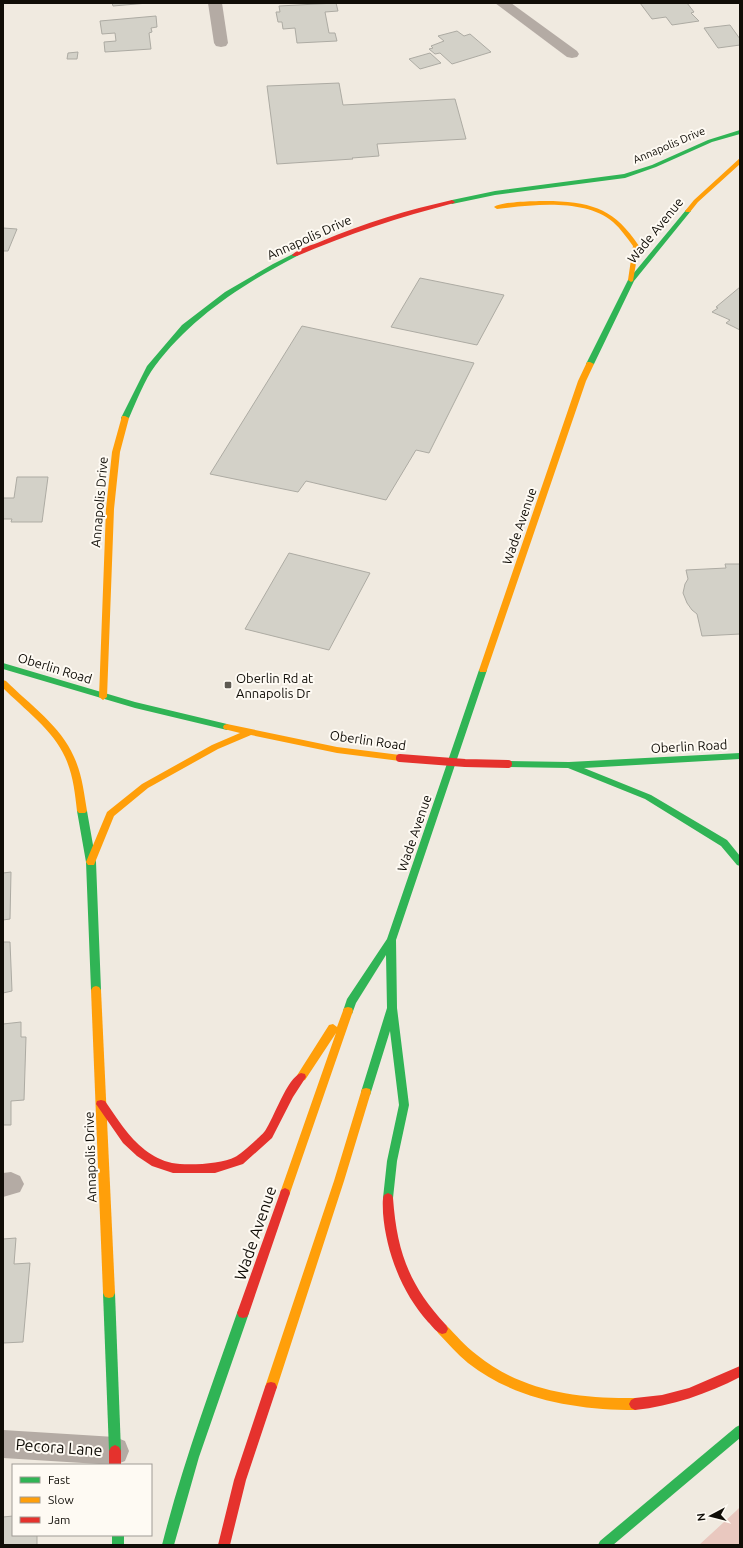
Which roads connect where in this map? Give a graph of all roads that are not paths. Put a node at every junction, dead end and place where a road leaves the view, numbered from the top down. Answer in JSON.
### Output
{"nodes":[{"id":1,"x":215,"y":3,"type":"edge"},
{"id":2,"x":502,"y":3,"type":"edge"},
{"id":3,"x":221,"y":43,"type":"dead end"},
{"id":4,"x":572,"y":54,"type":"dead end"},
{"id":5,"x":740,"y":132,"type":"edge"},
{"id":6,"x":740,"y":160,"type":"edge"},
{"id":7,"x":486,"y":208,"type":"dead end"},
{"id":8,"x":463,"y":210,"type":"dead end"},
{"id":9,"x":394,"y":216,"type":"junction"},
{"id":10,"x":631,"y":280,"type":"junction"},
{"id":11,"x":3,"y":666,"type":"edge"},
{"id":12,"x":3,"y":683,"type":"edge"},
{"id":13,"x":103,"y":697,"type":"junction"},
{"id":14,"x":250,"y":732,"type":"junction"},
{"id":15,"x":740,"y":756,"type":"edge"},
{"id":16,"x":569,"y":765,"type":"junction"},
{"id":17,"x":91,"y":862,"type":"junction"},
{"id":18,"x":740,"y":862,"type":"edge"},
{"id":19,"x":392,"y":940,"type":"junction"},
{"id":20,"x":351,"y":1002,"type":"junction"},
{"id":21,"x":392,"y":1008,"type":"junction"},
{"id":22,"x":101,"y":1104,"type":"junction"},
{"id":23,"x":740,"y":1371,"type":"edge"},
{"id":24,"x":740,"y":1431,"type":"edge"},
{"id":25,"x":3,"y":1444,"type":"edge"},
{"id":26,"x":115,"y":1458,"type":"edge"},
{"id":27,"x":168,"y":1545,"type":"edge"},
{"id":28,"x":224,"y":1545,"type":"edge"},
{"id":29,"x":604,"y":1545,"type":"edge"}],
"edges":[{"from":1,"to":3,"type":"street"},
{"from":2,"to":4,"type":"street"},
{"from":5,"to":9,"type":"main road","name":"Annapolis Drive"},
{"from":6,"to":10,"type":"main road","name":"Wade Avenue"},
{"from":7,"to":10,"type":"main road"},
{"from":8,"to":9,"type":"main road","name":"Annapolis Drive"},
{"from":9,"to":13,"type":"main road","name":"Annapolis Drive"},
{"from":10,"to":19,"type":"main road","name":"Wade Avenue"},
{"from":11,"to":13,"type":"main road","name":"Oberlin Road"},
{"from":12,"to":17,"type":"main road","name":"Annapolis Drive"},
{"from":13,"to":14,"type":"main road","name":"Oberlin Road"},
{"from":14,"to":16,"type":"main road","name":"Oberlin Road","bridge":true},
{"from":14,"to":17,"type":"main road","name":"Annapolis Drive"},
{"from":15,"to":16,"type":"main road","name":"Oberlin Road"},
{"from":16,"to":18,"type":"main road"},
{"from":17,"to":22,"type":"main road","name":"Annapolis Drive"},
{"from":19,"to":20,"type":"main road","name":"Wade Avenue"},
{"from":19,"to":21,"type":"main road","name":"Wade Avenue"},
{"from":20,"to":22,"type":"main road"},
{"from":20,"to":27,"type":"main road","name":"Wade Avenue"},
{"from":21,"to":23,"type":"main road"},
{"from":21,"to":28,"type":"main road","name":"Wade Avenue"},
{"from":22,"to":26,"type":"main road","name":"Annapolis Drive"},
{"from":24,"to":29,"type":"main road"},
{"from":25,"to":26,"type":"street","name":"Pecora Lane"}]}
